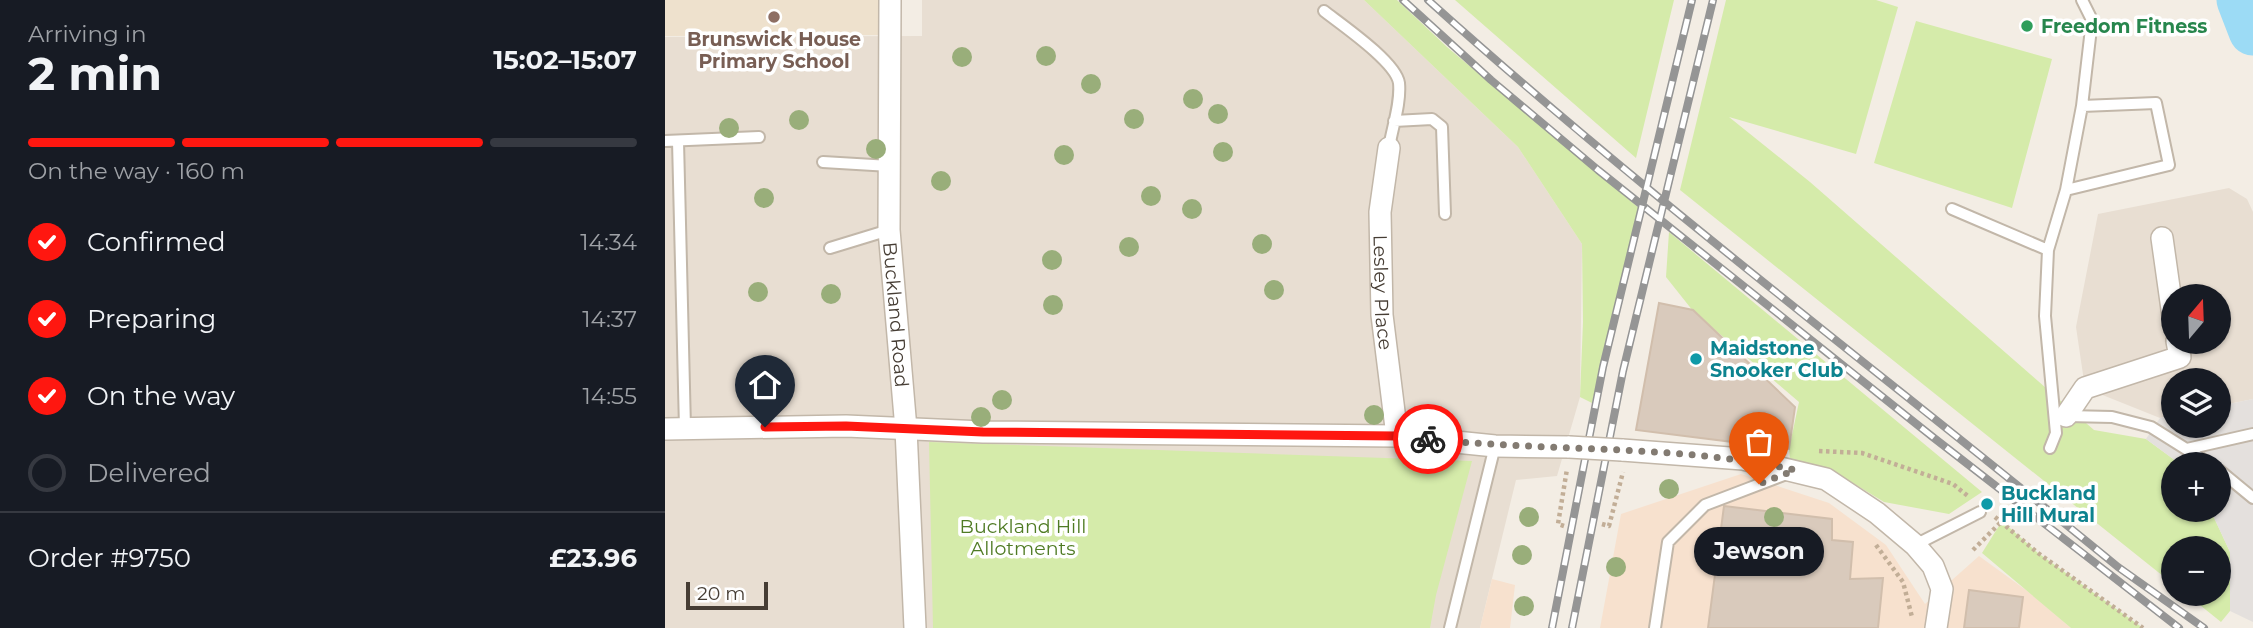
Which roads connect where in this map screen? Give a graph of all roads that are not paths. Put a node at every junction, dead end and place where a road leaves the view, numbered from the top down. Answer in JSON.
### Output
{"nodes":[{"id":1,"x":890,"y":0,"type":"edge"},
{"id":2,"x":2082,"y":0,"type":"edge"},
{"id":3,"x":1324,"y":11,"type":"dead end"},
{"id":4,"x":2082,"y":106,"type":"junction"},
{"id":5,"x":1394,"y":121,"type":"junction"},
{"id":6,"x":759,"y":136,"type":"dead end"},
{"id":7,"x":678,"y":141,"type":"junction"},
{"id":8,"x":665,"y":142,"type":"edge"},
{"id":9,"x":1389,"y":148,"type":"joint"},
{"id":10,"x":823,"y":162,"type":"dead end"},
{"id":11,"x":890,"y":166,"type":"junction"},
{"id":12,"x":2066,"y":190,"type":"junction"},
{"id":13,"x":1952,"y":209,"type":"dead end"},
{"id":14,"x":1445,"y":214,"type":"dead end"},
{"id":15,"x":889,"y":230,"type":"junction"},
{"id":16,"x":2162,"y":238,"type":"dead end"},
{"id":17,"x":830,"y":248,"type":"dead end"},
{"id":18,"x":2048,"y":250,"type":"junction"},
{"id":19,"x":2168,"y":284,"type":"edge"},
{"id":20,"x":2179,"y":354,"type":"edge"},
{"id":21,"x":2061,"y":424,"type":"junction"},
{"id":22,"x":675,"y":429,"type":"edge"},
{"id":23,"x":906,"y":429,"type":"junction"},
{"id":24,"x":2253,"y":434,"type":"edge"},
{"id":25,"x":1397,"y":436,"type":"junction"},
{"id":26,"x":1495,"y":446,"type":"junction"},
{"id":27,"x":2050,"y":449,"type":"dead end"},
{"id":28,"x":2187,"y":449,"type":"junction"},
{"id":29,"x":2192,"y":452,"type":"edge"},
{"id":30,"x":1795,"y":470,"type":"junction"},
{"id":31,"x":2231,"y":480,"type":"edge"},
{"id":32,"x":2253,"y":498,"type":"edge"},
{"id":33,"x":1980,"y":512,"type":"dead end"},
{"id":34,"x":1915,"y":545,"type":"junction"},
{"id":35,"x":915,"y":628,"type":"edge"},
{"id":36,"x":1450,"y":628,"type":"edge"},
{"id":37,"x":1655,"y":628,"type":"edge"},
{"id":38,"x":1936,"y":628,"type":"edge"}],
"edges":[{"from":1,"to":11,"type":"street","name":"Buckland Road"},
{"from":2,"to":4,"type":"lane"},
{"from":3,"to":5,"type":"lane"},
{"from":4,"to":12,"type":"lane"},
{"from":4,"to":12,"type":"lane"},
{"from":5,"to":9,"type":"lane"},
{"from":5,"to":14,"type":"lane"},
{"from":6,"to":7,"type":"lane"},
{"from":7,"to":8,"type":"lane"},
{"from":7,"to":22,"type":"lane"},
{"from":9,"to":25,"type":"street","name":"Lesley Place"},
{"from":10,"to":11,"type":"lane"},
{"from":11,"to":15,"type":"street","name":"Buckland Road"},
{"from":12,"to":18,"type":"lane"},
{"from":13,"to":18,"type":"lane"},
{"from":15,"to":17,"type":"lane"},
{"from":15,"to":23,"type":"street","name":"Buckland Road"},
{"from":16,"to":19,"type":"street"},
{"from":18,"to":21,"type":"lane"},
{"from":20,"to":21,"type":"street"},
{"from":21,"to":27,"type":"lane"},
{"from":21,"to":28,"type":"lane"},
{"from":22,"to":23,"type":"street"},
{"from":23,"to":25,"type":"street"},
{"from":23,"to":35,"type":"street","name":"Buckland Road"},
{"from":24,"to":28,"type":"lane"},
{"from":25,"to":26,"type":"street"},
{"from":26,"to":30,"type":"street","bridge":true},
{"from":26,"to":36,"type":"lane"},
{"from":28,"to":29,"type":"lane"},
{"from":30,"to":34,"type":"street"},
{"from":30,"to":37,"type":"lane"},
{"from":31,"to":32,"type":"lane"},
{"from":33,"to":34,"type":"lane"},
{"from":34,"to":38,"type":"street"}]}
